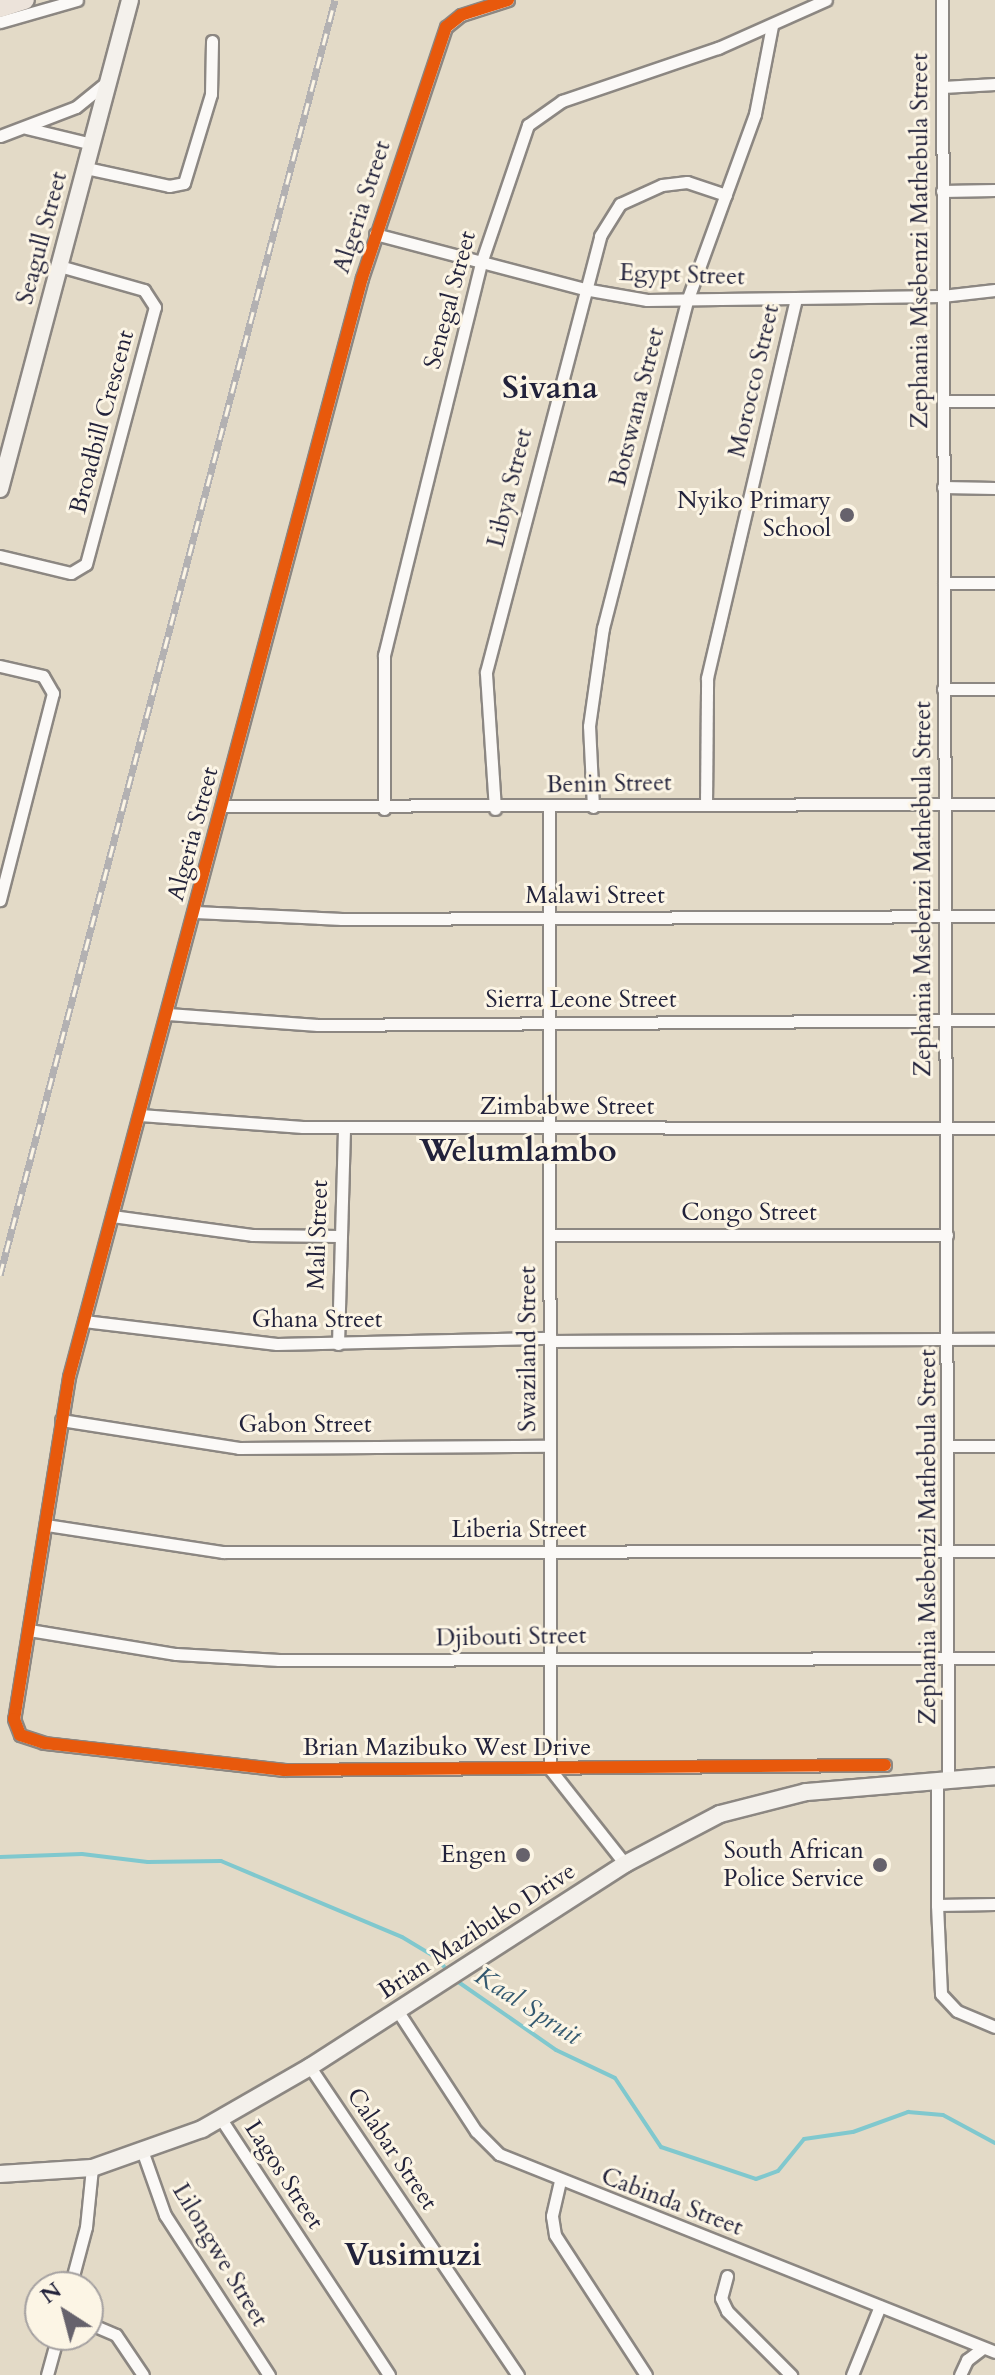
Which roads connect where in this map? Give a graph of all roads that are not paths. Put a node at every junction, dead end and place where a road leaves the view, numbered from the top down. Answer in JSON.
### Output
{"nodes":[{"id":1,"x":25,"y":0,"type":"edge"},
{"id":2,"x":77,"y":0,"type":"edge"},
{"id":3,"x":130,"y":0,"type":"edge"},
{"id":4,"x":508,"y":0,"type":"edge"},
{"id":5,"x":826,"y":0,"type":"edge"},
{"id":6,"x":942,"y":0,"type":"edge"},
{"id":7,"x":0,"y":8,"type":"edge"},
{"id":8,"x":0,"y":22,"type":"edge"},
{"id":9,"x":772,"y":26,"type":"junction"},
{"id":10,"x":212,"y":41,"type":"dead end"},
{"id":11,"x":107,"y":82,"type":"junction"},
{"id":12,"x":995,"y":84,"type":"edge"},
{"id":13,"x":943,"y":87,"type":"junction"},
{"id":14,"x":25,"y":128,"type":"junction"},
{"id":15,"x":0,"y":136,"type":"edge"},
{"id":16,"x":92,"y":144,"type":"junction"},
{"id":17,"x":86,"y":168,"type":"junction"},
{"id":18,"x":995,"y":190,"type":"edge"},
{"id":19,"x":942,"y":191,"type":"junction"},
{"id":20,"x":726,"y":195,"type":"junction"},
{"id":21,"x":375,"y":234,"type":"junction"},
{"id":22,"x":481,"y":263,"type":"junction"},
{"id":23,"x":60,"y":266,"type":"junction"},
{"id":24,"x":584,"y":289,"type":"junction"},
{"id":25,"x":995,"y":290,"type":"edge"},
{"id":26,"x":942,"y":296,"type":"junction"},
{"id":27,"x":796,"y":299,"type":"junction"},
{"id":28,"x":687,"y":301,"type":"junction"},
{"id":29,"x":943,"y":401,"type":"junction"},
{"id":30,"x":995,"y":401,"type":"edge"},
{"id":31,"x":943,"y":487,"type":"junction"},
{"id":32,"x":995,"y":488,"type":"edge"},
{"id":33,"x":0,"y":489,"type":"edge"},
{"id":34,"x":0,"y":556,"type":"edge"},
{"id":35,"x":944,"y":583,"type":"junction"},
{"id":36,"x":995,"y":583,"type":"edge"},
{"id":37,"x":0,"y":666,"type":"edge"},
{"id":38,"x":943,"y":689,"type":"junction"},
{"id":39,"x":995,"y":689,"type":"edge"},
{"id":40,"x":946,"y":804,"type":"junction"},
{"id":41,"x":995,"y":804,"type":"edge"},
{"id":42,"x":706,"y":805,"type":"junction"},
{"id":43,"x":224,"y":806,"type":"junction"},
{"id":44,"x":593,"y":807,"type":"junction"},
{"id":45,"x":549,"y":808,"type":"junction"},
{"id":46,"x":384,"y":809,"type":"junction"},
{"id":47,"x":495,"y":809,"type":"junction"},
{"id":48,"x":0,"y":900,"type":"edge"},
{"id":49,"x":195,"y":912,"type":"junction"},
{"id":50,"x":948,"y":916,"type":"junction"},
{"id":51,"x":995,"y":916,"type":"edge"},
{"id":52,"x":548,"y":918,"type":"junction"},
{"id":53,"x":168,"y":1014,"type":"junction"},
{"id":54,"x":947,"y":1020,"type":"junction"},
{"id":55,"x":995,"y":1020,"type":"edge"},
{"id":56,"x":549,"y":1022,"type":"junction"},
{"id":57,"x":140,"y":1115,"type":"junction"},
{"id":58,"x":344,"y":1128,"type":"junction"},
{"id":59,"x":946,"y":1128,"type":"junction"},
{"id":60,"x":995,"y":1128,"type":"edge"},
{"id":61,"x":549,"y":1129,"type":"junction"},
{"id":62,"x":112,"y":1216,"type":"junction"},
{"id":63,"x":550,"y":1235,"type":"junction"},
{"id":64,"x":947,"y":1235,"type":"junction"},
{"id":65,"x":339,"y":1236,"type":"junction"},
{"id":66,"x":84,"y":1321,"type":"junction"},
{"id":67,"x":551,"y":1339,"type":"junction"},
{"id":68,"x":948,"y":1339,"type":"junction"},
{"id":69,"x":995,"y":1339,"type":"edge"},
{"id":70,"x":338,"y":1344,"type":"junction"},
{"id":71,"x":61,"y":1420,"type":"junction"},
{"id":72,"x":550,"y":1446,"type":"junction"},
{"id":73,"x":950,"y":1446,"type":"junction"},
{"id":74,"x":995,"y":1446,"type":"edge"},
{"id":75,"x":46,"y":1525,"type":"junction"},
{"id":76,"x":551,"y":1551,"type":"junction"},
{"id":77,"x":949,"y":1551,"type":"junction"},
{"id":78,"x":995,"y":1551,"type":"edge"},
{"id":79,"x":29,"y":1630,"type":"junction"},
{"id":80,"x":550,"y":1657,"type":"junction"},
{"id":81,"x":950,"y":1658,"type":"junction"},
{"id":82,"x":995,"y":1658,"type":"edge"},
{"id":83,"x":16,"y":1729,"type":"joint"},
{"id":84,"x":885,"y":1765,"type":"dead end"},
{"id":85,"x":550,"y":1769,"type":"junction"},
{"id":86,"x":995,"y":1776,"type":"edge"},
{"id":87,"x":942,"y":1779,"type":"junction"},
{"id":88,"x":625,"y":1864,"type":"junction"},
{"id":89,"x":995,"y":1904,"type":"edge"},
{"id":90,"x":937,"y":1905,"type":"junction"},
{"id":91,"x":397,"y":2010,"type":"junction"},
{"id":92,"x":995,"y":2027,"type":"edge"},
{"id":93,"x":310,"y":2067,"type":"junction"},
{"id":94,"x":221,"y":2119,"type":"junction"},
{"id":95,"x":143,"y":2153,"type":"junction"},
{"id":96,"x":92,"y":2168,"type":"junction"},
{"id":97,"x":0,"y":2174,"type":"edge"},
{"id":98,"x":560,"y":2181,"type":"junction"},
{"id":99,"x":74,"y":2271,"type":"edge"},
{"id":100,"x":727,"y":2276,"type":"dead end"},
{"id":101,"x":880,"y":2306,"type":"junction"},
{"id":102,"x":104,"y":2330,"type":"edge"},
{"id":103,"x":989,"y":2350,"type":"edge"},
{"id":104,"x":54,"y":2351,"type":"edge"},
{"id":105,"x":47,"y":2375,"type":"edge"},
{"id":106,"x":143,"y":2375,"type":"edge"},
{"id":107,"x":269,"y":2375,"type":"edge"},
{"id":108,"x":389,"y":2375,"type":"edge"},
{"id":109,"x":518,"y":2375,"type":"edge"},
{"id":110,"x":646,"y":2375,"type":"edge"},
{"id":111,"x":791,"y":2375,"type":"edge"},
{"id":112,"x":852,"y":2375,"type":"edge"},
{"id":113,"x":960,"y":2375,"type":"edge"}],
"edges":[{"from":1,"to":7,"type":"main road"},
{"from":2,"to":8,"type":"street"},
{"from":3,"to":11,"type":"street","name":"Seagull Street"},
{"from":4,"to":21,"type":"street","name":"Algeria Street"},
{"from":5,"to":9,"type":"street","name":"Senegal Street"},
{"from":6,"to":13,"type":"street","name":"Zephania Msebenzi Mathebula Street"},
{"from":9,"to":20,"type":"street","name":"Botswana Street"},
{"from":9,"to":22,"type":"street","name":"Senegal Street"},
{"from":10,"to":17,"type":"street"},
{"from":11,"to":14,"type":"street"},
{"from":11,"to":16,"type":"street","name":"Seagull Street"},
{"from":12,"to":13,"type":"street"},
{"from":13,"to":19,"type":"street","name":"Zephania Msebenzi Mathebula Street"},
{"from":14,"to":15,"type":"street"},
{"from":14,"to":16,"type":"street"},
{"from":16,"to":17,"type":"street","name":"Seagull Street"},
{"from":17,"to":23,"type":"street","name":"Seagull Street"},
{"from":18,"to":19,"type":"street"},
{"from":19,"to":26,"type":"street","name":"Zephania Msebenzi Mathebula Street"},
{"from":20,"to":24,"type":"street","name":"Libya Street"},
{"from":20,"to":28,"type":"street","name":"Botswana Street"},
{"from":21,"to":22,"type":"street","name":"Egypt Street"},
{"from":21,"to":43,"type":"street","name":"Algeria Street"},
{"from":22,"to":24,"type":"street","name":"Egypt Street"},
{"from":22,"to":46,"type":"street","name":"Senegal Street"},
{"from":23,"to":33,"type":"street","name":"Seagull Street"},
{"from":23,"to":34,"type":"street","name":"Broadbill Crescent"},
{"from":24,"to":28,"type":"street","name":"Egypt Street"},
{"from":24,"to":47,"type":"street","name":"Libya Street"},
{"from":25,"to":26,"type":"street","name":"Egypt Street"},
{"from":26,"to":27,"type":"street","name":"Egypt Street"},
{"from":26,"to":29,"type":"street","name":"Zephania Msebenzi Mathebula Street"},
{"from":27,"to":28,"type":"street","name":"Egypt Street"},
{"from":27,"to":42,"type":"street","name":"Morocco Street"},
{"from":28,"to":44,"type":"street","name":"Botswana Street"},
{"from":29,"to":30,"type":"street"},
{"from":29,"to":31,"type":"street","name":"Zephania Msebenzi Mathebula Street"},
{"from":31,"to":32,"type":"street"},
{"from":31,"to":35,"type":"street","name":"Zephania Msebenzi Mathebula Street"},
{"from":35,"to":36,"type":"street"},
{"from":35,"to":38,"type":"street","name":"Zephania Msebenzi Mathebula Street"},
{"from":37,"to":48,"type":"street"},
{"from":38,"to":39,"type":"street"},
{"from":38,"to":40,"type":"street","name":"Zephania Msebenzi Mathebula Street"},
{"from":40,"to":41,"type":"street","name":"Benin Street"},
{"from":40,"to":42,"type":"street","name":"Benin Street"},
{"from":40,"to":50,"type":"street","name":"Zephania Msebenzi Mathebula Street"},
{"from":42,"to":44,"type":"street","name":"Benin Street"},
{"from":43,"to":46,"type":"street","name":"Benin Street"},
{"from":43,"to":49,"type":"street","name":"Algeria Street"},
{"from":44,"to":45,"type":"street","name":"Benin Street"},
{"from":45,"to":47,"type":"street","name":"Benin Street"},
{"from":45,"to":52,"type":"street","name":"Swaziland Street"},
{"from":46,"to":47,"type":"street","name":"Benin Street"},
{"from":49,"to":52,"type":"street","name":"Malawi Street"},
{"from":49,"to":53,"type":"street","name":"Algeria Street"},
{"from":50,"to":51,"type":"street","name":"Malawi Street"},
{"from":50,"to":52,"type":"street","name":"Malawi Street"},
{"from":50,"to":54,"type":"street","name":"Zephania Msebenzi Mathebula Street"},
{"from":52,"to":56,"type":"street","name":"Swaziland Street"},
{"from":53,"to":56,"type":"street","name":"Sierra Leone Street"},
{"from":53,"to":57,"type":"street","name":"Algeria Street"},
{"from":54,"to":55,"type":"street","name":"Sierra Leone Street"},
{"from":54,"to":56,"type":"street","name":"Sierra Leone Street"},
{"from":54,"to":59,"type":"street","name":"Zephania Msebenzi Mathebula Street"},
{"from":56,"to":61,"type":"street","name":"Swaziland Street"},
{"from":57,"to":58,"type":"street","name":"Zimbabwe Street"},
{"from":57,"to":62,"type":"street","name":"Algeria Street"},
{"from":58,"to":61,"type":"street","name":"Zimbabwe Street"},
{"from":58,"to":65,"type":"street","name":"Mali Street"},
{"from":59,"to":60,"type":"street","name":"Zimbabwe Street"},
{"from":59,"to":61,"type":"street","name":"Zimbabwe Street"},
{"from":59,"to":64,"type":"street","name":"Zephania Msebenzi Mathebula Street"},
{"from":61,"to":63,"type":"street","name":"Swaziland Street"},
{"from":62,"to":65,"type":"street"},
{"from":62,"to":66,"type":"street","name":"Algeria Street"},
{"from":63,"to":64,"type":"street","name":"Congo Street"},
{"from":63,"to":67,"type":"street","name":"Swaziland Street"},
{"from":64,"to":68,"type":"street","name":"Zephania Msebenzi Mathebula Street"},
{"from":65,"to":70,"type":"street","name":"Mali Street"},
{"from":66,"to":70,"type":"street","name":"Ghana Street"},
{"from":66,"to":71,"type":"street","name":"Algeria Street"},
{"from":67,"to":68,"type":"street","name":"Ghana Street"},
{"from":67,"to":70,"type":"street","name":"Ghana Street"},
{"from":67,"to":72,"type":"street","name":"Swaziland Street"},
{"from":68,"to":69,"type":"street","name":"Ghana Street"},
{"from":68,"to":73,"type":"street","name":"Zephania Msebenzi Mathebula Street"},
{"from":71,"to":72,"type":"street","name":"Gabon Street"},
{"from":71,"to":75,"type":"street","name":"Algeria Street"},
{"from":72,"to":76,"type":"street","name":"Swaziland Street"},
{"from":73,"to":74,"type":"street"},
{"from":73,"to":77,"type":"street","name":"Zephania Msebenzi Mathebula Street"},
{"from":75,"to":76,"type":"street","name":"Liberia Street"},
{"from":75,"to":79,"type":"street","name":"Algeria Street"},
{"from":76,"to":77,"type":"street","name":"Liberia Street"},
{"from":76,"to":80,"type":"street","name":"Swaziland Street"},
{"from":77,"to":78,"type":"street","name":"Liberia Street"},
{"from":77,"to":81,"type":"street","name":"Zephania Msebenzi Mathebula Street"},
{"from":79,"to":80,"type":"street","name":"Djibouti Street"},
{"from":79,"to":83,"type":"street","name":"Algeria Street"},
{"from":80,"to":81,"type":"street","name":"Djibouti Street"},
{"from":80,"to":85,"type":"street","name":"Swaziland Street"},
{"from":81,"to":82,"type":"street","name":"Djibouti Street"},
{"from":81,"to":87,"type":"street","name":"Zephania Msebenzi Mathebula Street"},
{"from":83,"to":85,"type":"street","name":"Brian Mazibuko West Drive"},
{"from":84,"to":85,"type":"street","name":"Brian Mazibuko West Drive"},
{"from":85,"to":88,"type":"street"},
{"from":86,"to":87,"type":"street","name":"Brian Mazibuko Drive"},
{"from":87,"to":88,"type":"street","name":"Brian Mazibuko Drive"},
{"from":87,"to":90,"type":"street","name":"Zephania Msebenzi Mathebula Street"},
{"from":88,"to":91,"type":"street","name":"Brian Mazibuko Drive"},
{"from":89,"to":90,"type":"street"},
{"from":90,"to":92,"type":"street","name":"Zephania Msebenzi Mathebula Street"},
{"from":91,"to":93,"type":"street","name":"Brian Mazibuko Drive"},
{"from":91,"to":98,"type":"street","name":"Cabinda Street"},
{"from":93,"to":94,"type":"street","name":"Brian Mazibuko Drive"},
{"from":93,"to":109,"type":"street","name":"Calabar Street"},
{"from":94,"to":95,"type":"street","name":"Brian Mazibuko Drive"},
{"from":94,"to":108,"type":"street","name":"Lagos Street"},
{"from":95,"to":96,"type":"street","name":"Brian Mazibuko Drive"},
{"from":95,"to":107,"type":"street","name":"Lilongwe Street"},
{"from":96,"to":97,"type":"street","name":"Brian Mazibuko Drive"},
{"from":96,"to":99,"type":"street"},
{"from":98,"to":101,"type":"street","name":"Cabinda Street"},
{"from":98,"to":110,"type":"street"},
{"from":100,"to":111,"type":"street"},
{"from":101,"to":103,"type":"street","name":"Cabinda Street"},
{"from":101,"to":112,"type":"street"},
{"from":102,"to":106,"type":"street"},
{"from":103,"to":113,"type":"street"},
{"from":104,"to":105,"type":"street"}]}
